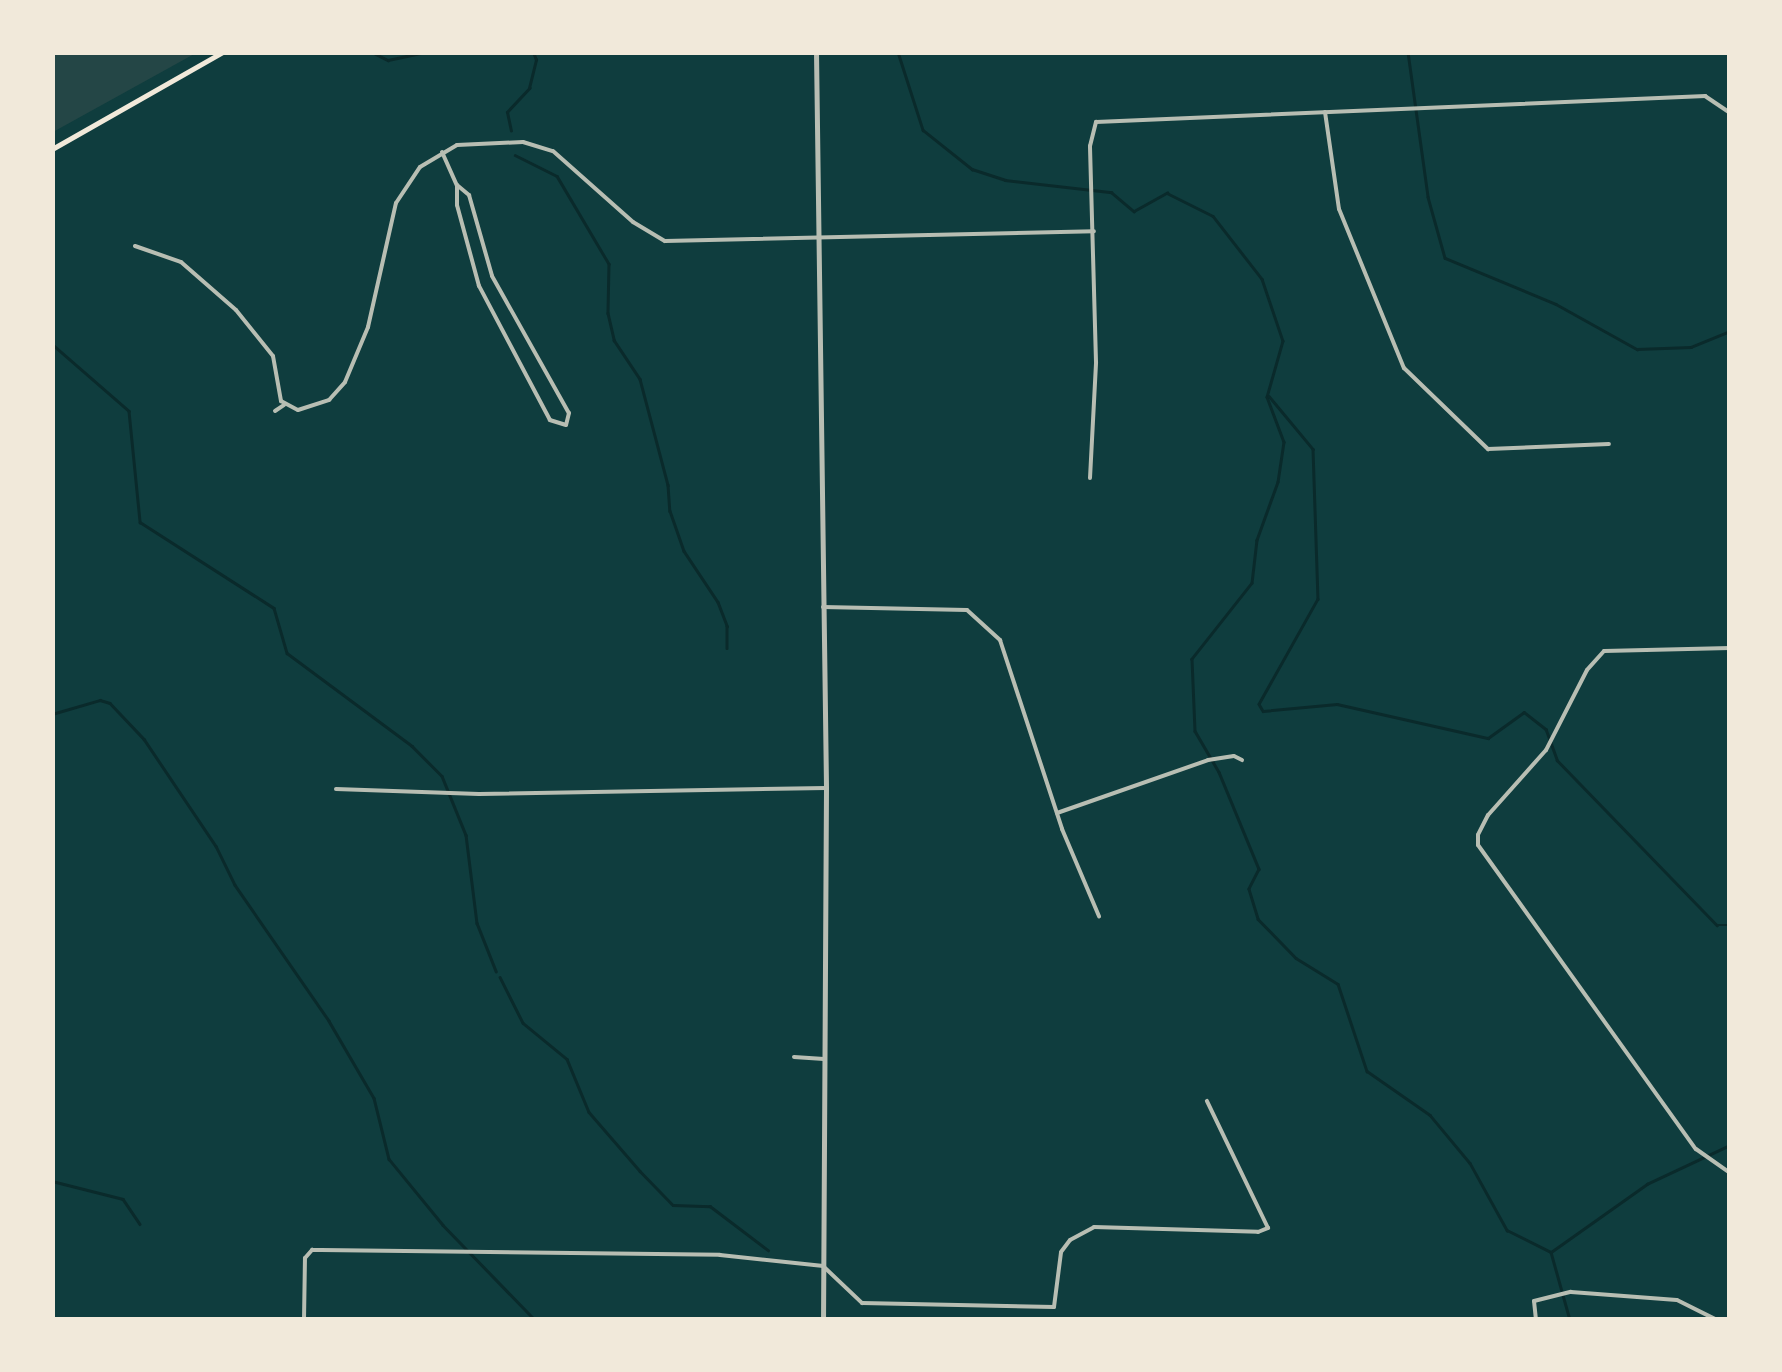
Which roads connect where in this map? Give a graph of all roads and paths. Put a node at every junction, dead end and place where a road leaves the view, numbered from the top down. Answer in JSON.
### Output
{"nodes":[{"id":1,"x":223,"y":52,"type":"edge"},
{"id":2,"x":816,"y":52,"type":"edge"},
{"id":3,"x":1325,"y":112,"type":"junction"},
{"id":4,"x":1730,"y":113,"type":"edge"},
{"id":5,"x":52,"y":149,"type":"edge"},
{"id":6,"x":442,"y":152,"type":"junction"},
{"id":7,"x":457,"y":184,"type":"junction"},
{"id":8,"x":1094,"y":231,"type":"junction"},
{"id":9,"x":817,"y":239,"type":"junction"},
{"id":10,"x":135,"y":246,"type":"dead end"},
{"id":11,"x":284,"y":405,"type":"junction"},
{"id":12,"x":275,"y":412,"type":"dead end"},
{"id":13,"x":1608,"y":444,"type":"dead end"},
{"id":14,"x":1090,"y":478,"type":"dead end"},
{"id":15,"x":823,"y":607,"type":"junction"},
{"id":16,"x":1730,"y":648,"type":"edge"},
{"id":17,"x":1242,"y":760,"type":"dead end"},
{"id":18,"x":826,"y":788,"type":"junction"},
{"id":19,"x":336,"y":789,"type":"dead end"},
{"id":20,"x":1057,"y":812,"type":"junction"},
{"id":21,"x":1099,"y":916,"type":"dead end"},
{"id":22,"x":794,"y":1058,"type":"dead end"},
{"id":23,"x":824,"y":1059,"type":"junction"},
{"id":24,"x":1207,"y":1101,"type":"dead end"},
{"id":25,"x":1730,"y":1173,"type":"edge"},
{"id":26,"x":824,"y":1266,"type":"junction"},
{"id":27,"x":304,"y":1320,"type":"edge"},
{"id":28,"x":823,"y":1320,"type":"edge"},
{"id":29,"x":1536,"y":1320,"type":"edge"},
{"id":30,"x":1717,"y":1320,"type":"edge"}],
"edges":[{"from":1,"to":5,"type":"main road"},
{"from":2,"to":9,"type":"street"},
{"from":3,"to":4,"type":"street"},
{"from":3,"to":8,"type":"street"},
{"from":3,"to":13,"type":"street"},
{"from":6,"to":7,"type":"street"},
{"from":6,"to":9,"type":"street"},
{"from":6,"to":11,"type":"street"},
{"from":7,"to":7,"type":"street"},
{"from":8,"to":9,"type":"street"},
{"from":8,"to":14,"type":"street"},
{"from":9,"to":15,"type":"street"},
{"from":10,"to":11,"type":"street"},
{"from":11,"to":12,"type":"street"},
{"from":15,"to":18,"type":"street"},
{"from":15,"to":20,"type":"street"},
{"from":16,"to":25,"type":"street"},
{"from":17,"to":20,"type":"street"},
{"from":18,"to":19,"type":"street"},
{"from":18,"to":23,"type":"street"},
{"from":20,"to":21,"type":"street"},
{"from":22,"to":23,"type":"street"},
{"from":23,"to":26,"type":"street"},
{"from":24,"to":26,"type":"street"},
{"from":26,"to":27,"type":"street"},
{"from":26,"to":28,"type":"street"},
{"from":29,"to":30,"type":"street"}]}
